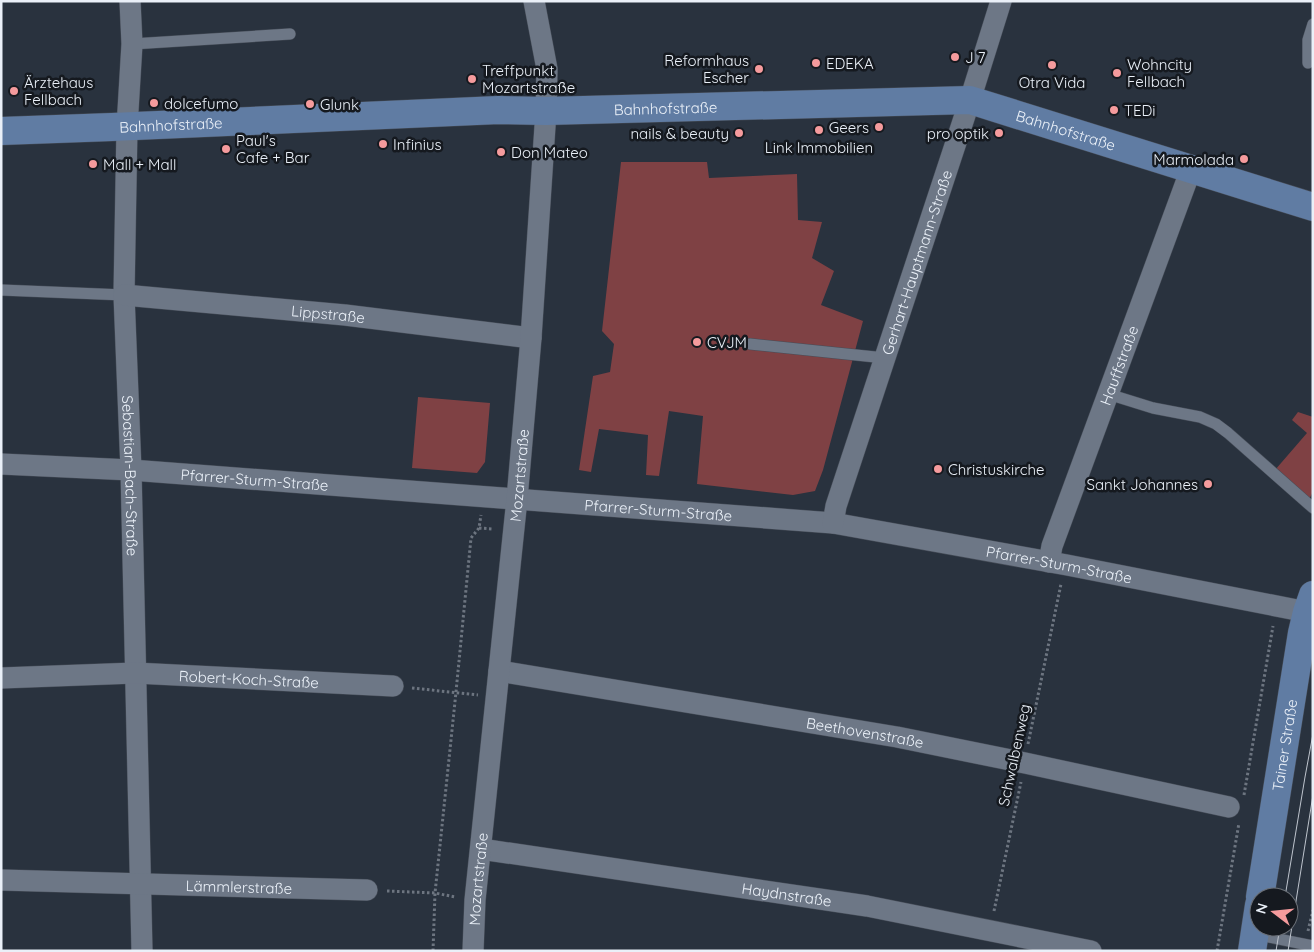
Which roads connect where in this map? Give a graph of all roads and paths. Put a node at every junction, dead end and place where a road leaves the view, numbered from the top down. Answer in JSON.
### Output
{"nodes":[{"id":1,"x":130,"y":1,"type":"edge"},
{"id":2,"x":534,"y":1,"type":"edge"},
{"id":3,"x":1001,"y":1,"type":"edge"},
{"id":4,"x":1313,"y":24,"type":"edge"},
{"id":5,"x":290,"y":34,"type":"dead end"},
{"id":6,"x":132,"y":44,"type":"junction"},
{"id":7,"x":1308,"y":63,"type":"dead end"},
{"id":8,"x":970,"y":100,"type":"junction"},
{"id":9,"x":546,"y":111,"type":"junction"},
{"id":10,"x":127,"y":126,"type":"junction"},
{"id":11,"x":1,"y":131,"type":"edge"},
{"id":12,"x":1191,"y":169,"type":"junction"},
{"id":13,"x":1313,"y":207,"type":"edge"},
{"id":14,"x":1,"y":290,"type":"edge"},
{"id":15,"x":124,"y":295,"type":"junction"},
{"id":16,"x":531,"y":338,"type":"junction"},
{"id":17,"x":750,"y":344,"type":"dead end"},
{"id":18,"x":885,"y":358,"type":"junction"},
{"id":19,"x":1108,"y":394,"type":"junction"},
{"id":20,"x":1,"y":464,"type":"edge"},
{"id":21,"x":132,"y":470,"type":"junction"},
{"id":22,"x":484,"y":497,"type":"junction"},
{"id":23,"x":517,"y":499,"type":"junction"},
{"id":24,"x":1313,"y":508,"type":"edge"},
{"id":25,"x":833,"y":523,"type":"junction"},
{"id":26,"x":1058,"y":563,"type":"junction"},
{"id":27,"x":1310,"y":604,"type":"edge"},
{"id":28,"x":1273,"y":626,"type":"dead end"},
{"id":29,"x":499,"y":671,"type":"junction"},
{"id":30,"x":136,"y":674,"type":"junction"},
{"id":31,"x":1,"y":678,"type":"edge"},
{"id":32,"x":393,"y":686,"type":"joint"},
{"id":33,"x":456,"y":692,"type":"junction"},
{"id":34,"x":496,"y":698,"type":"junction"},
{"id":35,"x":1025,"y":763,"type":"junction"},
{"id":36,"x":1237,"y":808,"type":"junction"},
{"id":37,"x":481,"y":849,"type":"junction"},
{"id":38,"x":1,"y":880,"type":"edge"},
{"id":39,"x":141,"y":884,"type":"junction"},
{"id":40,"x":1262,"y":887,"type":"edge"},
{"id":41,"x":367,"y":890,"type":"joint"},
{"id":42,"x":435,"y":893,"type":"junction"},
{"id":43,"x":475,"y":900,"type":"junction"},
{"id":44,"x":1313,"y":910,"type":"edge"},
{"id":45,"x":990,"y":930,"type":"junction"},
{"id":46,"x":1253,"y":942,"type":"edge"},
{"id":47,"x":1309,"y":945,"type":"edge"},
{"id":48,"x":142,"y":951,"type":"edge"},
{"id":49,"x":432,"y":951,"type":"edge"},
{"id":50,"x":473,"y":951,"type":"edge"},
{"id":51,"x":1091,"y":951,"type":"edge"},
{"id":52,"x":1217,"y":951,"type":"edge"}],
"edges":[{"from":1,"to":6,"type":"street","name":"Sebastian-Bach-Straße"},
{"from":2,"to":9,"type":"street","name":"Mozartstraße"},
{"from":3,"to":8,"type":"street","name":"Gerhart-Hauptmann-Straße"},
{"from":4,"to":7,"type":"lane"},
{"from":5,"to":6,"type":"lane"},
{"from":6,"to":10,"type":"street","name":"Sebastian-Bach-Straße"},
{"from":8,"to":9,"type":"street","name":"Bahnhofstraße"},
{"from":8,"to":12,"type":"street","name":"Bahnhofstraße"},
{"from":8,"to":18,"type":"street","name":"Gerhart-Hauptmann-Straße"},
{"from":9,"to":10,"type":"street","name":"Bahnhofstraße"},
{"from":9,"to":16,"type":"street","name":"Mozartstraße"},
{"from":10,"to":11,"type":"street","name":"Bahnhofstraße"},
{"from":10,"to":15,"type":"street","name":"Sebastian-Bach-Straße"},
{"from":12,"to":13,"type":"street","name":"Bahnhofstraße"},
{"from":12,"to":19,"type":"street","name":"Hauffstraße"},
{"from":14,"to":15,"type":"lane"},
{"from":15,"to":16,"type":"street","name":"Lippstraße"},
{"from":15,"to":21,"type":"street","name":"Sebastian-Bach-Straße"},
{"from":16,"to":23,"type":"street","name":"Mozartstraße"},
{"from":17,"to":18,"type":"lane"},
{"from":18,"to":25,"type":"street","name":"Gerhart-Hauptmann-Straße"},
{"from":19,"to":24,"type":"lane"},
{"from":19,"to":26,"type":"street","name":"Hauffstraße"},
{"from":20,"to":21,"type":"street","name":"Pfarrer-Sturm-Straße"},
{"from":21,"to":22,"type":"street","name":"Pfarrer-Sturm-Straße"},
{"from":21,"to":30,"type":"street","name":"Sebastian-Bach-Straße"},
{"from":22,"to":23,"type":"street","name":"Pfarrer-Sturm-Straße"},
{"from":22,"to":33,"type":"path"},
{"from":23,"to":25,"type":"street","name":"Pfarrer-Sturm-Straße"},
{"from":23,"to":29,"type":"street","name":"Mozartstraße"},
{"from":25,"to":26,"type":"street","name":"Pfarrer-Sturm-Straße"},
{"from":26,"to":27,"type":"street","name":"Pfarrer-Sturm-Straße"},
{"from":26,"to":35,"type":"path","name":"Schwalbenweg"},
{"from":27,"to":40,"type":"street","name":"Tainer Straße"},
{"from":28,"to":36,"type":"path"},
{"from":29,"to":34,"type":"street","name":"Mozartstraße"},
{"from":29,"to":35,"type":"street","name":"Beethovenstraße"},
{"from":30,"to":31,"type":"street","name":"Robert-Koch-Straße"},
{"from":30,"to":32,"type":"street","name":"Robert-Koch-Straße"},
{"from":30,"to":39,"type":"street","name":"Sebastian-Bach-Straße"},
{"from":32,"to":33,"type":"path"},
{"from":33,"to":34,"type":"path"},
{"from":33,"to":42,"type":"path"},
{"from":34,"to":37,"type":"street","name":"Mozartstraße"},
{"from":35,"to":36,"type":"street","name":"Beethovenstraße"},
{"from":35,"to":45,"type":"path","name":"Schwalbenweg"},
{"from":36,"to":52,"type":"path"},
{"from":37,"to":43,"type":"street","name":"Mozartstraße"},
{"from":37,"to":45,"type":"street","name":"Haydnstraße"},
{"from":38,"to":39,"type":"street","name":"Lämmlerstraße"},
{"from":39,"to":41,"type":"street","name":"Lämmlerstraße"},
{"from":39,"to":48,"type":"street","name":"Sebastian-Bach-Straße"},
{"from":41,"to":42,"type":"path"},
{"from":42,"to":43,"type":"path"},
{"from":42,"to":49,"type":"path"},
{"from":43,"to":50,"type":"street","name":"Mozartstraße"},
{"from":44,"to":47,"type":"path"},
{"from":45,"to":51,"type":"street","name":"Haydnstraße"},
{"from":46,"to":47,"type":"lane"}]}
